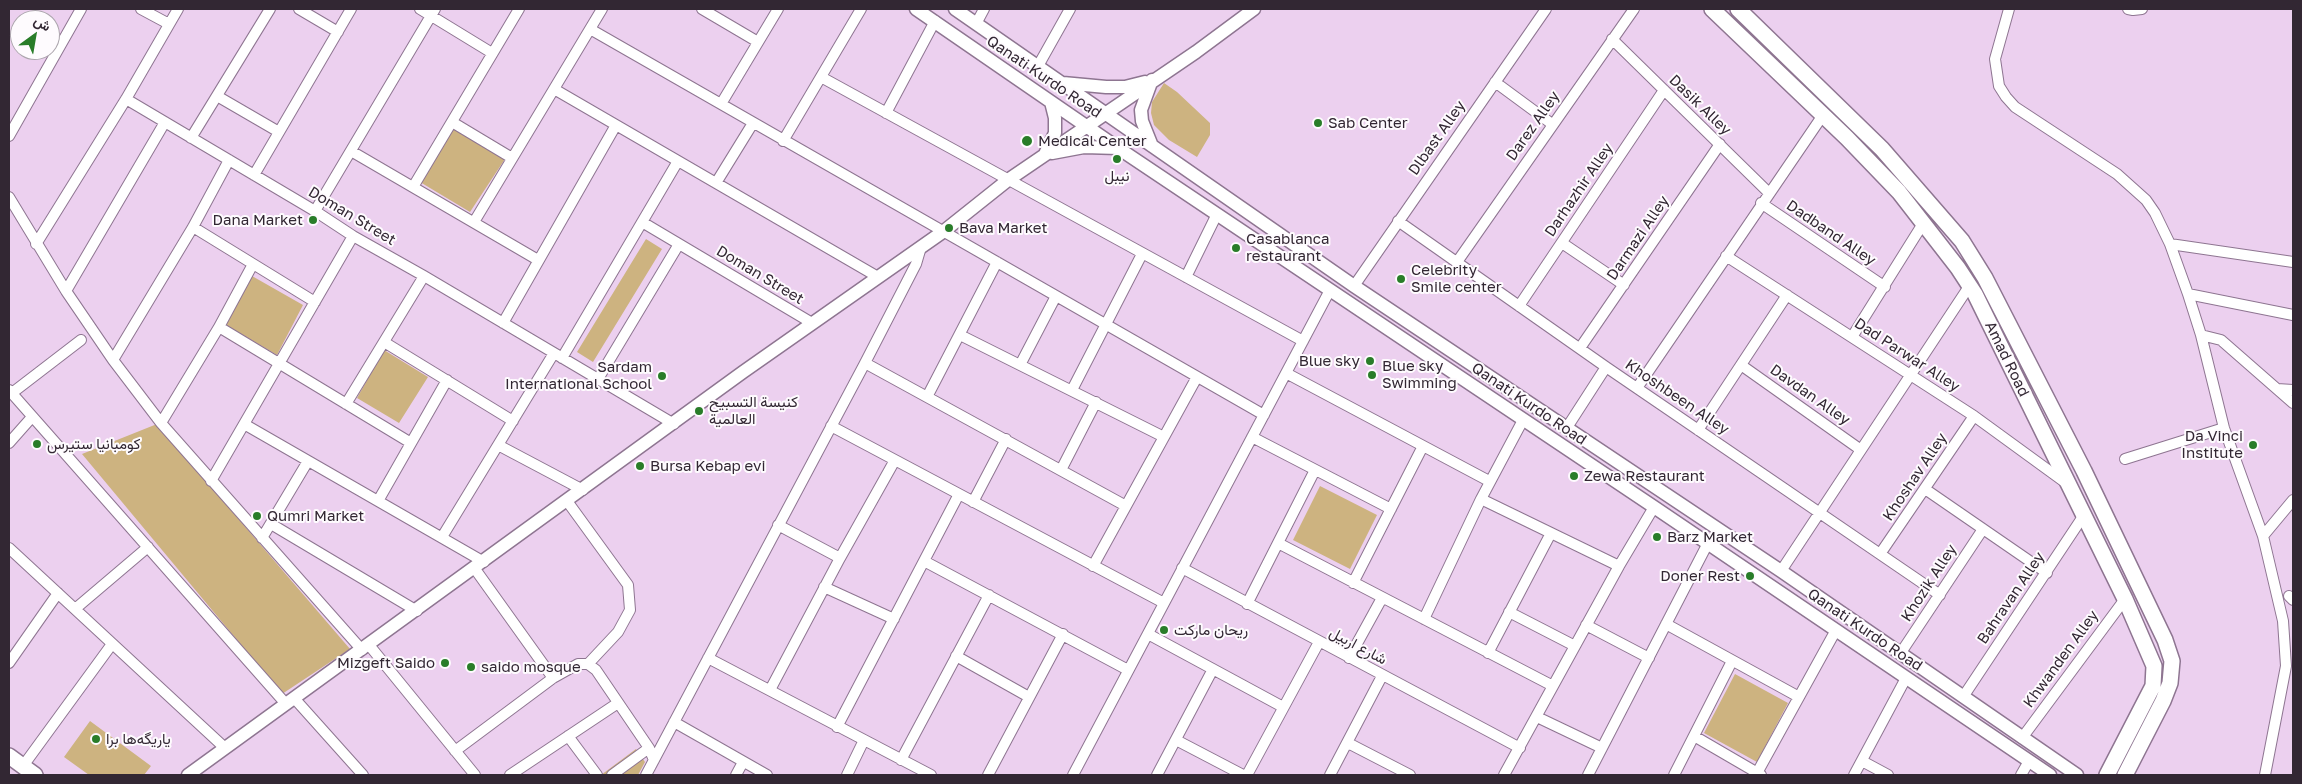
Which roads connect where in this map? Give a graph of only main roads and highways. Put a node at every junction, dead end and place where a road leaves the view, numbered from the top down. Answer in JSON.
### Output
{"nodes":[{"id":1,"x":1713,"y":9,"type":"edge"},
{"id":2,"x":1744,"y":14,"type":"edge"},
{"id":3,"x":1737,"y":32,"type":"junction"},
{"id":4,"x":9,"y":756,"type":"edge"},
{"id":5,"x":29,"y":771,"type":"edge"},
{"id":6,"x":2107,"y":775,"type":"edge"},
{"id":7,"x":2125,"y":775,"type":"edge"}],
"edges":[{"from":1,"to":3,"type":"main road","name":"Amad Road"},
{"from":2,"to":3,"type":"main road"},
{"from":2,"to":7,"type":"main road","name":"Amad Road"},
{"from":3,"to":6,"type":"main road","name":"Amad Road"},
{"from":4,"to":5,"type":"main road"}]}
